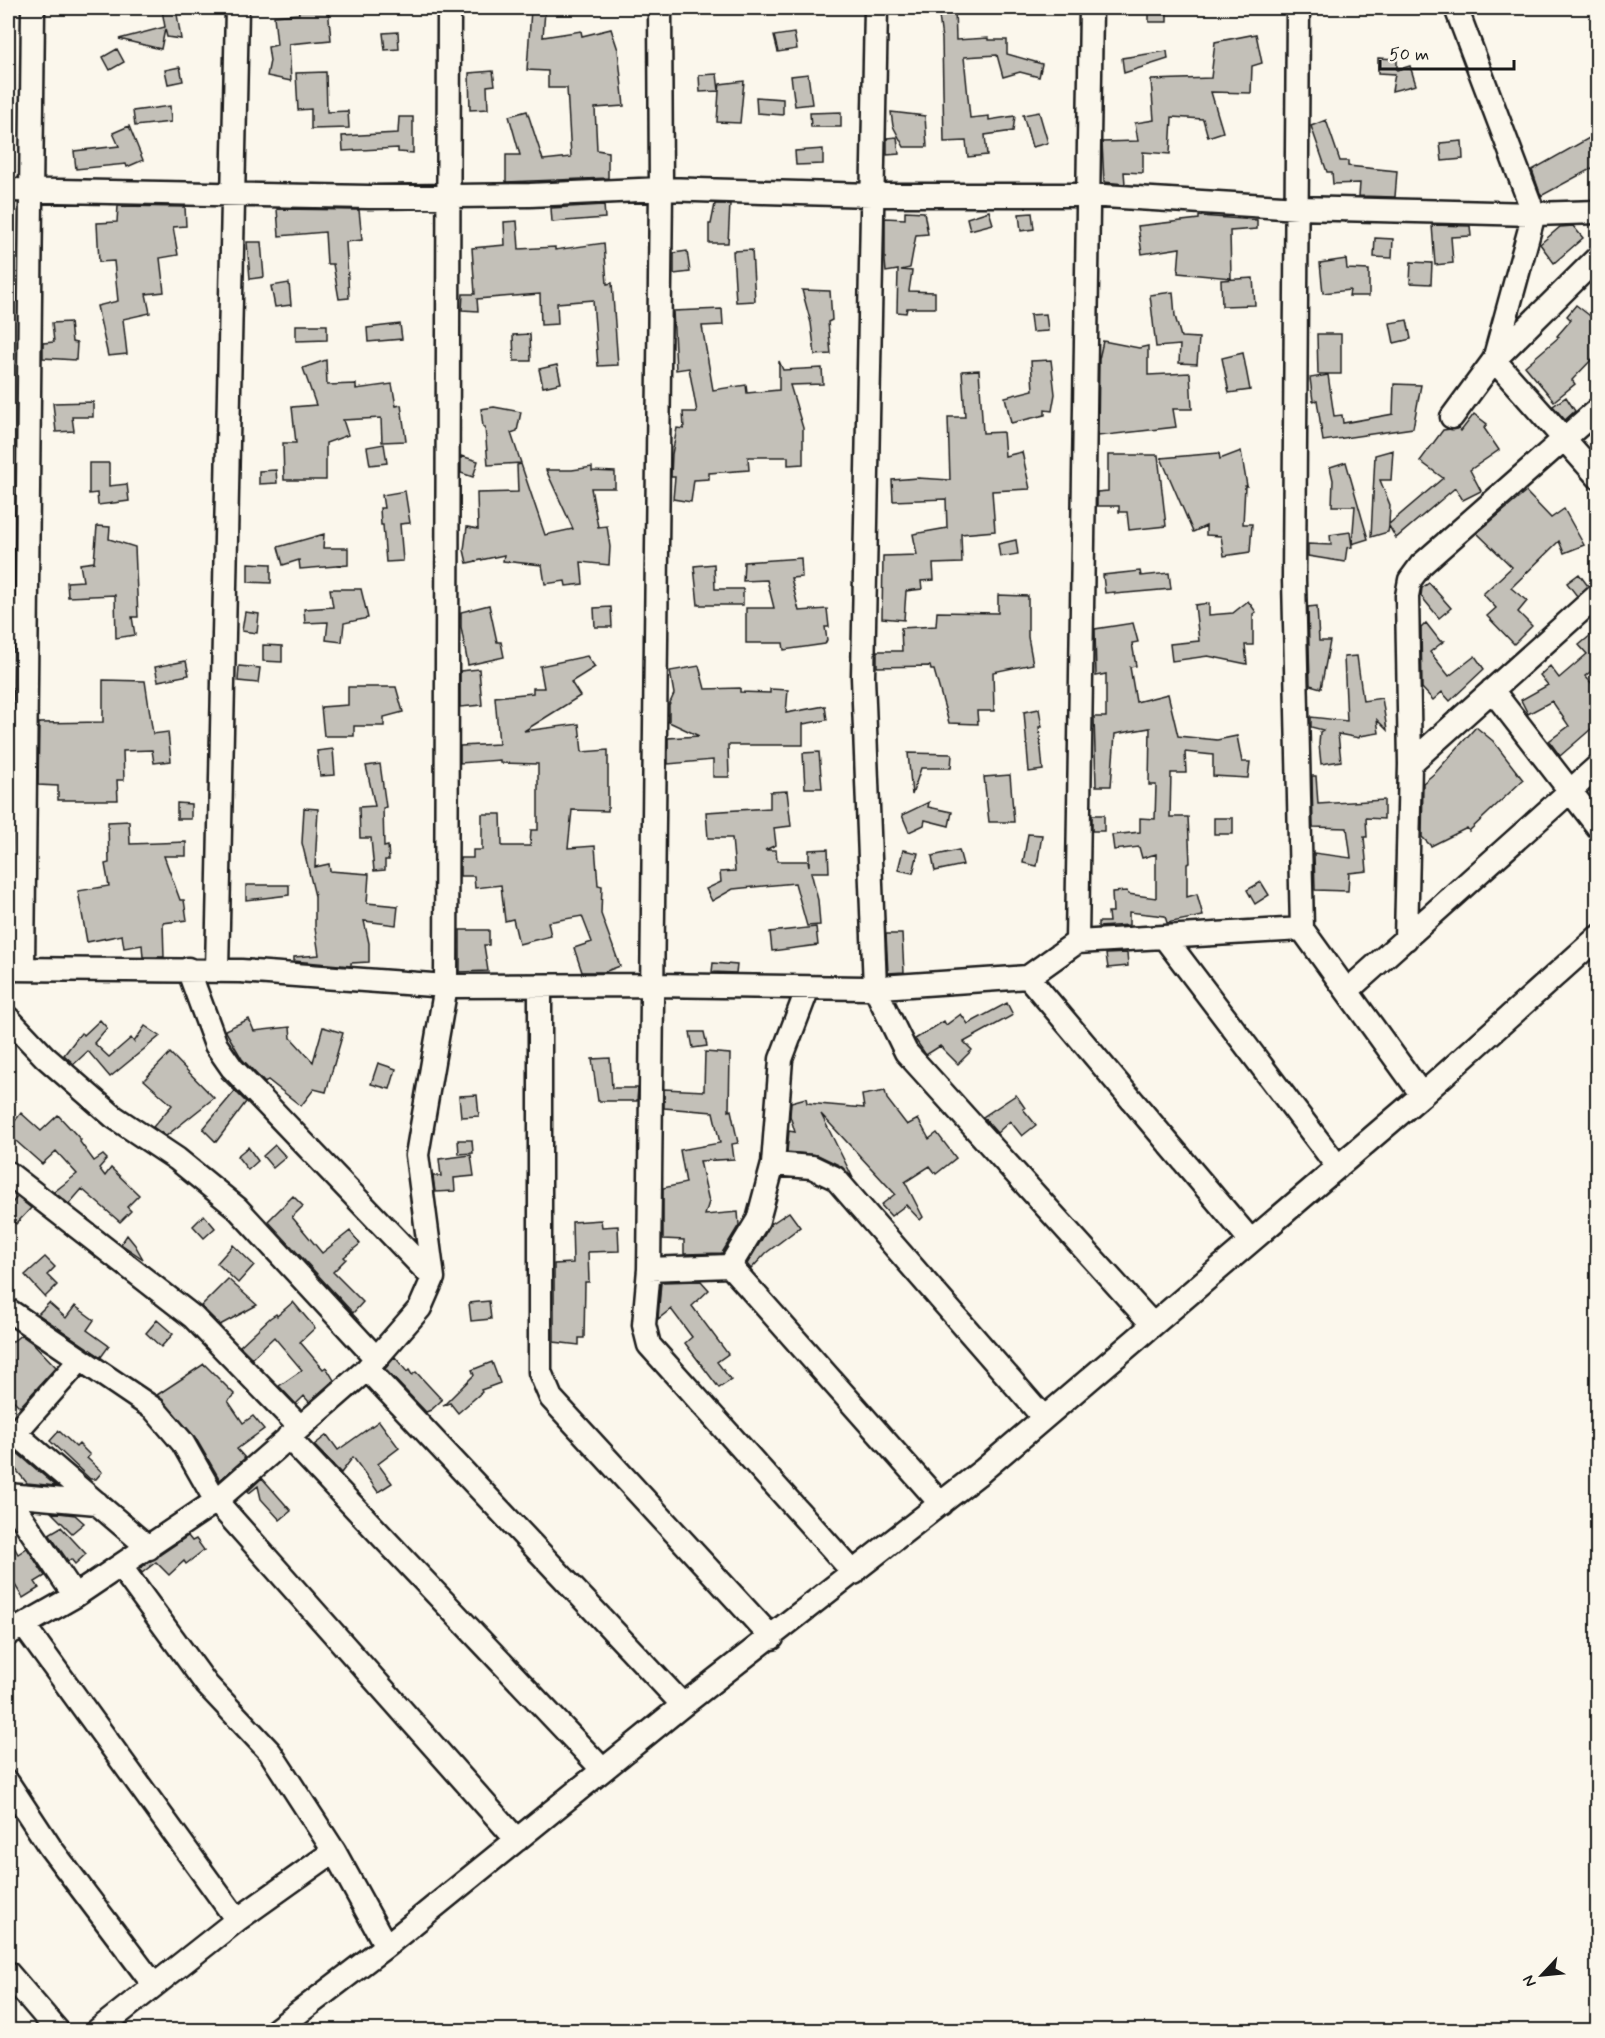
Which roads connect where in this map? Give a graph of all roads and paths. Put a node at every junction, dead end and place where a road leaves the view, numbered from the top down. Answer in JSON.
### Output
{"nodes":[{"id":1,"x":33,"y":8,"type":"edge"},
{"id":2,"x":237,"y":8,"type":"edge"},
{"id":3,"x":449,"y":8,"type":"edge"},
{"id":4,"x":660,"y":8,"type":"edge"},
{"id":5,"x":876,"y":8,"type":"edge"},
{"id":6,"x":1090,"y":8,"type":"edge"},
{"id":7,"x":1298,"y":8,"type":"edge"},
{"id":8,"x":1456,"y":8,"type":"edge"},
{"id":9,"x":661,"y":189,"type":"junction"},
{"id":10,"x":8,"y":190,"type":"edge"},
{"id":11,"x":31,"y":190,"type":"junction"},
{"id":12,"x":234,"y":193,"type":"junction"},
{"id":13,"x":449,"y":195,"type":"junction"},
{"id":14,"x":872,"y":195,"type":"junction"},
{"id":15,"x":1088,"y":195,"type":"junction"},
{"id":16,"x":1298,"y":208,"type":"junction"},
{"id":17,"x":1598,"y":212,"type":"edge"},
{"id":18,"x":1534,"y":214,"type":"junction"},
{"id":19,"x":1598,"y":257,"type":"edge"},
{"id":20,"x":1494,"y":360,"type":"junction"},
{"id":21,"x":1598,"y":410,"type":"edge"},
{"id":22,"x":1452,"y":417,"type":"dead end"},
{"id":23,"x":1564,"y":440,"type":"junction"},
{"id":24,"x":1598,"y":477,"type":"edge"},
{"id":25,"x":18,"y":521,"type":"edge"},
{"id":26,"x":1598,"y":596,"type":"edge"},
{"id":27,"x":1492,"y":690,"type":"junction"},
{"id":28,"x":1410,"y":764,"type":"junction"},
{"id":29,"x":1598,"y":766,"type":"edge"},
{"id":30,"x":1570,"y":791,"type":"junction"},
{"id":31,"x":1598,"y":827,"type":"edge"},
{"id":32,"x":16,"y":877,"type":"edge"},
{"id":33,"x":1302,"y":929,"type":"junction"},
{"id":34,"x":1164,"y":937,"type":"junction"},
{"id":35,"x":1598,"y":937,"type":"edge"},
{"id":36,"x":1406,"y":939,"type":"junction"},
{"id":37,"x":1077,"y":942,"type":"junction"},
{"id":38,"x":15,"y":969,"type":"edge"},
{"id":39,"x":188,"y":969,"type":"junction"},
{"id":40,"x":216,"y":970,"type":"junction"},
{"id":41,"x":1028,"y":977,"type":"junction"},
{"id":42,"x":653,"y":985,"type":"junction"},
{"id":43,"x":446,"y":986,"type":"junction"},
{"id":44,"x":540,"y":986,"type":"junction"},
{"id":45,"x":808,"y":988,"type":"junction"},
{"id":46,"x":875,"y":988,"type":"junction"},
{"id":47,"x":1347,"y":991,"type":"junction"},
{"id":48,"x":8,"y":1018,"type":"edge"},
{"id":49,"x":1422,"y":1095,"type":"junction"},
{"id":50,"x":773,"y":1164,"type":"junction"},
{"id":51,"x":1338,"y":1167,"type":"junction"},
{"id":52,"x":8,"y":1173,"type":"edge"},
{"id":53,"x":1251,"y":1241,"type":"junction"},
{"id":54,"x":730,"y":1266,"type":"junction"},
{"id":55,"x":649,"y":1269,"type":"junction"},
{"id":56,"x":433,"y":1278,"type":"junction"},
{"id":57,"x":8,"y":1310,"type":"edge"},
{"id":58,"x":1153,"y":1325,"type":"junction"},
{"id":59,"x":80,"y":1360,"type":"junction"},
{"id":60,"x":371,"y":1363,"type":"junction"},
{"id":61,"x":1044,"y":1418,"type":"junction"},
{"id":62,"x":294,"y":1432,"type":"junction"},
{"id":63,"x":11,"y":1437,"type":"edge"},
{"id":64,"x":8,"y":1496,"type":"edge"},
{"id":65,"x":216,"y":1501,"type":"junction"},
{"id":66,"x":97,"y":1503,"type":"junction"},
{"id":67,"x":941,"y":1504,"type":"junction"},
{"id":68,"x":149,"y":1548,"type":"junction"},
{"id":69,"x":121,"y":1567,"type":"junction"},
{"id":70,"x":854,"y":1573,"type":"junction"},
{"id":71,"x":75,"y":1596,"type":"junction"},
{"id":72,"x":16,"y":1630,"type":"edge"},
{"id":73,"x":772,"y":1638,"type":"junction"},
{"id":74,"x":683,"y":1705,"type":"junction"},
{"id":75,"x":603,"y":1770,"type":"junction"},
{"id":76,"x":8,"y":1783,"type":"edge"},
{"id":77,"x":517,"y":1840,"type":"junction"},
{"id":78,"x":334,"y":1851,"type":"junction"},
{"id":79,"x":237,"y":1920,"type":"junction"},
{"id":80,"x":386,"y":1946,"type":"junction"},
{"id":81,"x":9,"y":1979,"type":"edge"},
{"id":82,"x":154,"y":1985,"type":"junction"},
{"id":83,"x":57,"y":2031,"type":"edge"},
{"id":84,"x":98,"y":2031,"type":"edge"},
{"id":85,"x":276,"y":2031,"type":"edge"}],
"edges":[{"from":1,"to":11,"type":"street"},
{"from":2,"to":12,"type":"street"},
{"from":3,"to":13,"type":"street"},
{"from":4,"to":9,"type":"street"},
{"from":5,"to":14,"type":"street"},
{"from":6,"to":15,"type":"street"},
{"from":7,"to":16,"type":"street"},
{"from":8,"to":18,"type":"street"},
{"from":9,"to":13,"type":"street"},
{"from":9,"to":14,"type":"street"},
{"from":9,"to":42,"type":"street"},
{"from":10,"to":11,"type":"street"},
{"from":11,"to":12,"type":"street"},
{"from":11,"to":25,"type":"street"},
{"from":12,"to":13,"type":"street"},
{"from":12,"to":40,"type":"street"},
{"from":13,"to":43,"type":"street"},
{"from":14,"to":15,"type":"street"},
{"from":14,"to":46,"type":"street"},
{"from":15,"to":16,"type":"street"},
{"from":15,"to":37,"type":"street"},
{"from":16,"to":18,"type":"street"},
{"from":16,"to":33,"type":"street"},
{"from":17,"to":18,"type":"street"},
{"from":18,"to":20,"type":"street"},
{"from":19,"to":20,"type":"street"},
{"from":20,"to":22,"type":"street"},
{"from":20,"to":23,"type":"street"},
{"from":21,"to":23,"type":"street"},
{"from":23,"to":24,"type":"street"},
{"from":23,"to":28,"type":"street"},
{"from":25,"to":32,"type":"street"},
{"from":26,"to":27,"type":"street"},
{"from":27,"to":28,"type":"street"},
{"from":27,"to":30,"type":"street"},
{"from":28,"to":36,"type":"street"},
{"from":29,"to":30,"type":"street"},
{"from":30,"to":31,"type":"street"},
{"from":30,"to":36,"type":"street"},
{"from":32,"to":38,"type":"street"},
{"from":33,"to":34,"type":"street"},
{"from":33,"to":47,"type":"street"},
{"from":34,"to":37,"type":"street"},
{"from":34,"to":51,"type":"street"},
{"from":35,"to":49,"type":"street"},
{"from":36,"to":47,"type":"street"},
{"from":37,"to":41,"type":"street"},
{"from":38,"to":39,"type":"street"},
{"from":39,"to":40,"type":"street"},
{"from":39,"to":56,"type":"street"},
{"from":40,"to":43,"type":"street"},
{"from":41,"to":46,"type":"street"},
{"from":41,"to":53,"type":"street"},
{"from":42,"to":44,"type":"street"},
{"from":42,"to":45,"type":"street"},
{"from":42,"to":55,"type":"street"},
{"from":43,"to":44,"type":"street"},
{"from":43,"to":56,"type":"street"},
{"from":44,"to":73,"type":"street"},
{"from":45,"to":46,"type":"street"},
{"from":45,"to":50,"type":"street"},
{"from":46,"to":58,"type":"street"},
{"from":47,"to":49,"type":"street"},
{"from":48,"to":60,"type":"street"},
{"from":49,"to":51,"type":"street"},
{"from":50,"to":54,"type":"street"},
{"from":50,"to":61,"type":"street"},
{"from":51,"to":53,"type":"street"},
{"from":52,"to":62,"type":"street"},
{"from":53,"to":58,"type":"street"},
{"from":54,"to":55,"type":"street"},
{"from":54,"to":67,"type":"street"},
{"from":55,"to":70,"type":"street"},
{"from":56,"to":60,"type":"street"},
{"from":57,"to":59,"type":"street"},
{"from":58,"to":61,"type":"street"},
{"from":59,"to":63,"type":"street"},
{"from":59,"to":65,"type":"street"},
{"from":60,"to":62,"type":"street"},
{"from":60,"to":74,"type":"street"},
{"from":61,"to":67,"type":"street"},
{"from":62,"to":65,"type":"street"},
{"from":62,"to":75,"type":"street"},
{"from":63,"to":66,"type":"street"},
{"from":64,"to":66,"type":"street"},
{"from":64,"to":71,"type":"street"},
{"from":65,"to":68,"type":"street"},
{"from":65,"to":77,"type":"street"},
{"from":66,"to":68,"type":"street"},
{"from":67,"to":70,"type":"street"},
{"from":68,"to":69,"type":"street"},
{"from":69,"to":71,"type":"street"},
{"from":69,"to":78,"type":"street"},
{"from":70,"to":73,"type":"street"},
{"from":71,"to":72,"type":"street"},
{"from":72,"to":79,"type":"street"},
{"from":73,"to":74,"type":"street"},
{"from":74,"to":75,"type":"street"},
{"from":75,"to":77,"type":"street"},
{"from":76,"to":82,"type":"street"},
{"from":77,"to":80,"type":"street"},
{"from":78,"to":79,"type":"street"},
{"from":78,"to":80,"type":"street"},
{"from":79,"to":82,"type":"street"},
{"from":80,"to":85,"type":"street"},
{"from":81,"to":83,"type":"street"},
{"from":82,"to":84,"type":"street"}]}
